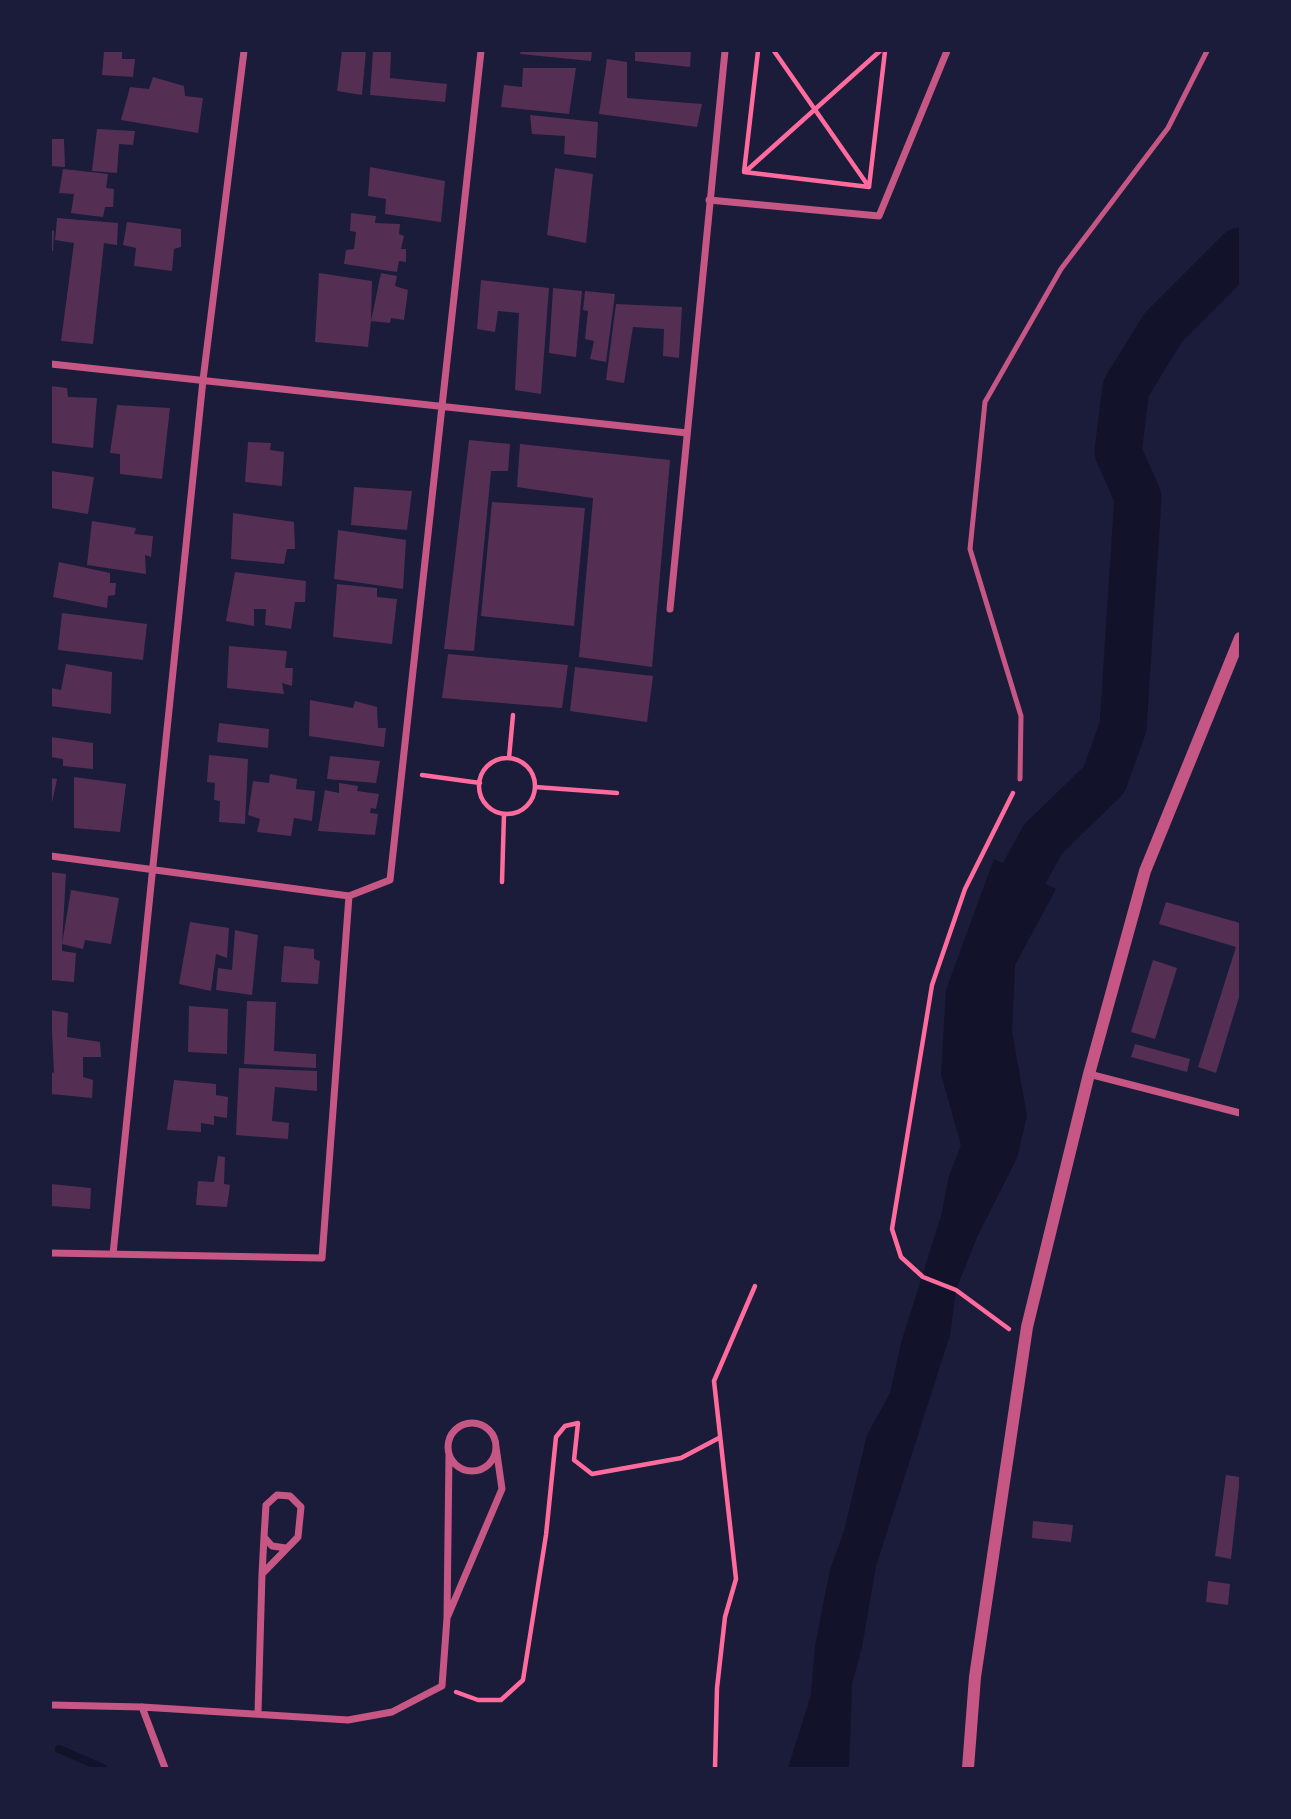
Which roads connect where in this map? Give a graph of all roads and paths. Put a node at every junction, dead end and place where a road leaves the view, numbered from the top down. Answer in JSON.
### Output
{"nodes":[{"id":1,"x":244,"y":51,"type":"edge"},
{"id":2,"x":481,"y":51,"type":"edge"},
{"id":3,"x":725,"y":51,"type":"edge"},
{"id":4,"x":758,"y":51,"type":"edge"},
{"id":5,"x":774,"y":51,"type":"edge"},
{"id":6,"x":882,"y":51,"type":"edge"},
{"id":7,"x":947,"y":51,"type":"edge"},
{"id":8,"x":1207,"y":51,"type":"edge"},
{"id":9,"x":815,"y":109,"type":"junction"},
{"id":10,"x":744,"y":172,"type":"junction"},
{"id":11,"x":869,"y":187,"type":"junction"},
{"id":12,"x":709,"y":200,"type":"junction"},
{"id":13,"x":51,"y":364,"type":"edge"},
{"id":14,"x":203,"y":380,"type":"junction"},
{"id":15,"x":444,"y":407,"type":"junction"},
{"id":16,"x":687,"y":433,"type":"junction"},
{"id":17,"x":670,"y":609,"type":"dead end"},
{"id":18,"x":1240,"y":638,"type":"edge"},
{"id":19,"x":513,"y":715,"type":"dead end"},
{"id":20,"x":509,"y":758,"type":"junction"},
{"id":21,"x":422,"y":775,"type":"dead end"},
{"id":22,"x":1020,"y":779,"type":"joint"},
{"id":23,"x":480,"y":783,"type":"junction"},
{"id":24,"x":535,"y":788,"type":"junction"},
{"id":25,"x":617,"y":793,"type":"dead end"},
{"id":26,"x":504,"y":814,"type":"junction"},
{"id":27,"x":51,"y":856,"type":"edge"},
{"id":28,"x":154,"y":868,"type":"junction"},
{"id":29,"x":502,"y":882,"type":"dead end"},
{"id":30,"x":349,"y":896,"type":"junction"},
{"id":31,"x":1089,"y":1074,"type":"junction"},
{"id":32,"x":1240,"y":1113,"type":"edge"},
{"id":33,"x":51,"y":1253,"type":"edge"},
{"id":34,"x":113,"y":1254,"type":"junction"},
{"id":35,"x":755,"y":1286,"type":"dead end"},
{"id":36,"x":1025,"y":1340,"type":"junction"},
{"id":37,"x":719,"y":1438,"type":"junction"},
{"id":38,"x":496,"y":1447,"type":"junction"},
{"id":39,"x":449,"y":1454,"type":"junction"},
{"id":40,"x":264,"y":1537,"type":"junction"},
{"id":41,"x":286,"y":1548,"type":"junction"},
{"id":42,"x":262,"y":1574,"type":"junction"},
{"id":43,"x":447,"y":1618,"type":"junction"},
{"id":44,"x":442,"y":1686,"type":"junction"},
{"id":45,"x":51,"y":1705,"type":"edge"},
{"id":46,"x":142,"y":1707,"type":"junction"},
{"id":47,"x":258,"y":1713,"type":"junction"},
{"id":48,"x":165,"y":1768,"type":"edge"},
{"id":49,"x":715,"y":1768,"type":"edge"},
{"id":50,"x":968,"y":1768,"type":"edge"}],
"edges":[{"from":1,"to":14,"type":"street"},
{"from":2,"to":15,"type":"street"},
{"from":3,"to":12,"type":"street"},
{"from":4,"to":10,"type":"path"},
{"from":5,"to":9,"type":"path"},
{"from":6,"to":9,"type":"path"},
{"from":6,"to":11,"type":"path"},
{"from":7,"to":12,"type":"street"},
{"from":8,"to":22,"type":"lane"},
{"from":9,"to":10,"type":"path"},
{"from":9,"to":11,"type":"path"},
{"from":10,"to":11,"type":"path"},
{"from":12,"to":16,"type":"street"},
{"from":13,"to":14,"type":"street"},
{"from":14,"to":15,"type":"street"},
{"from":14,"to":28,"type":"street"},
{"from":15,"to":16,"type":"street"},
{"from":15,"to":30,"type":"street"},
{"from":16,"to":17,"type":"street"},
{"from":18,"to":31,"type":"street"},
{"from":19,"to":20,"type":"path"},
{"from":20,"to":23,"type":"path"},
{"from":20,"to":24,"type":"path"},
{"from":21,"to":23,"type":"path"},
{"from":22,"to":36,"type":"path"},
{"from":23,"to":26,"type":"path"},
{"from":24,"to":25,"type":"path"},
{"from":24,"to":26,"type":"path"},
{"from":26,"to":29,"type":"path"},
{"from":27,"to":28,"type":"street"},
{"from":28,"to":30,"type":"street"},
{"from":28,"to":34,"type":"street"},
{"from":30,"to":34,"type":"street"},
{"from":31,"to":32,"type":"street"},
{"from":31,"to":36,"type":"street"},
{"from":33,"to":34,"type":"street"},
{"from":35,"to":37,"type":"path"},
{"from":36,"to":50,"type":"street"},
{"from":37,"to":44,"type":"path"},
{"from":37,"to":49,"type":"path"},
{"from":38,"to":39,"type":"street"},
{"from":38,"to":39,"type":"street"},
{"from":38,"to":43,"type":"street"},
{"from":39,"to":43,"type":"street"},
{"from":40,"to":41,"type":"street"},
{"from":40,"to":41,"type":"street"},
{"from":40,"to":42,"type":"street"},
{"from":41,"to":42,"type":"street"},
{"from":42,"to":47,"type":"street"},
{"from":43,"to":44,"type":"street"},
{"from":44,"to":47,"type":"street"},
{"from":45,"to":46,"type":"street"},
{"from":46,"to":47,"type":"street"},
{"from":46,"to":48,"type":"street"}]}
